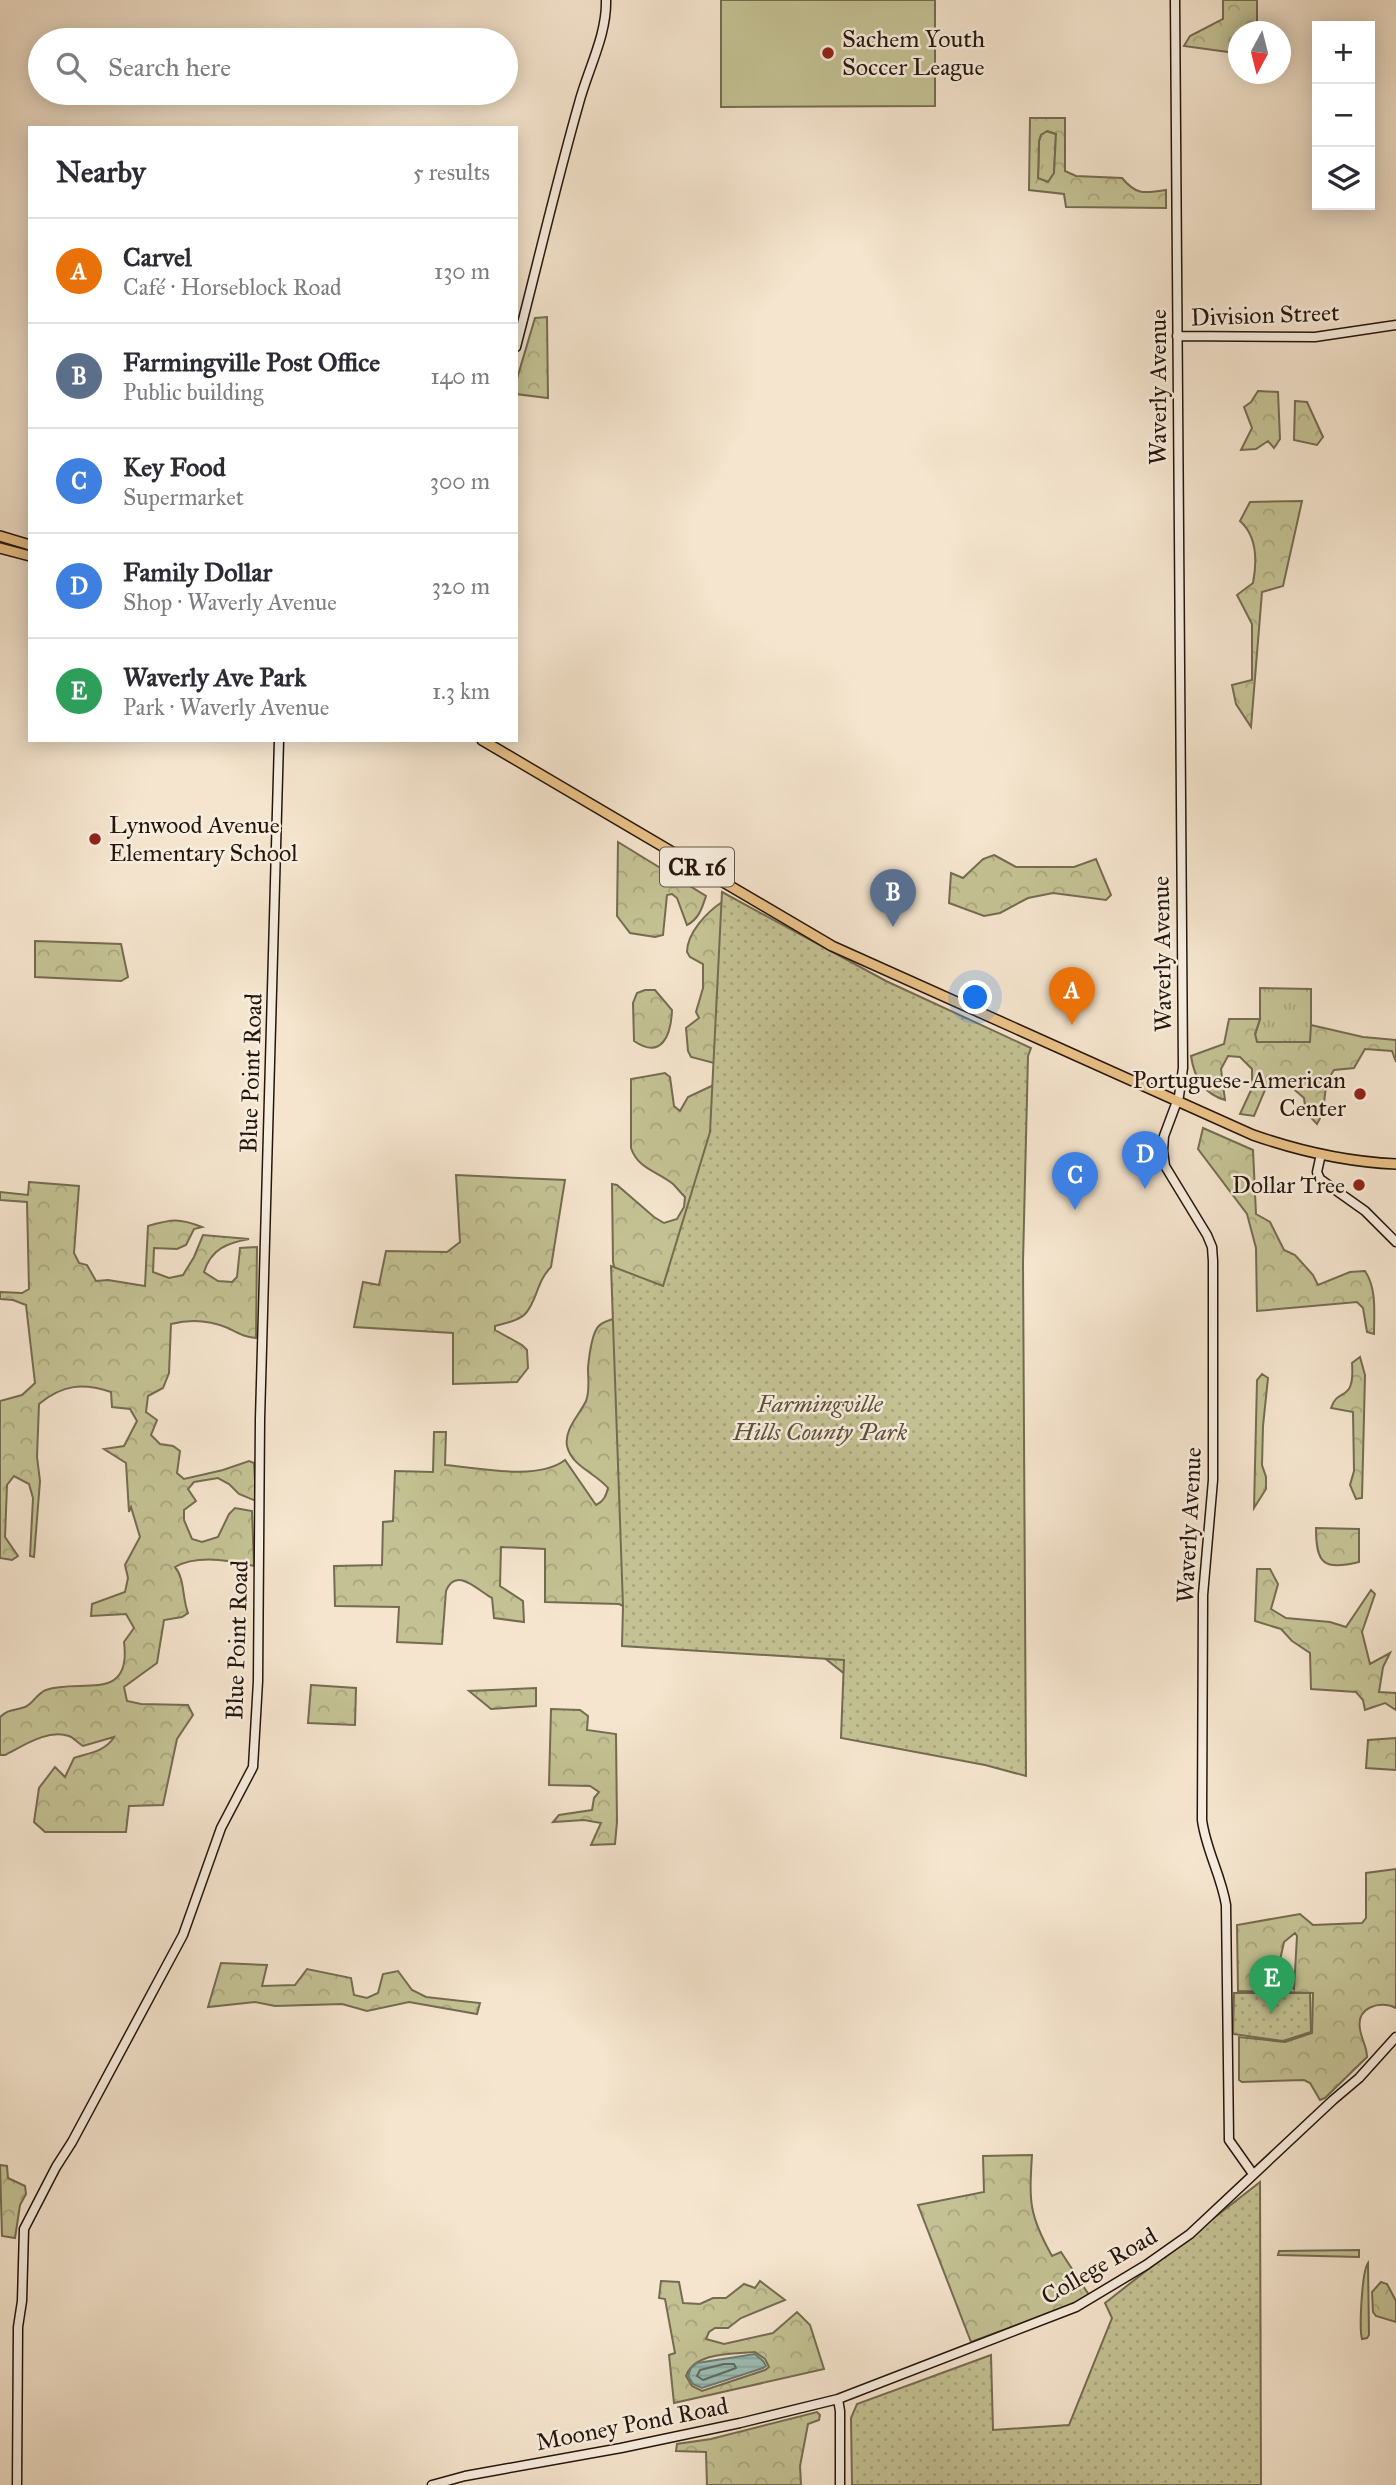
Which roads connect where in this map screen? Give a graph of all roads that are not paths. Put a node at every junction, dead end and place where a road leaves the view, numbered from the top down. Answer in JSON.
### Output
{"nodes":[{"id":1,"x":606,"y":0,"type":"edge"},
{"id":2,"x":1175,"y":0,"type":"edge"},
{"id":3,"x":1396,"y":325,"type":"edge"},
{"id":4,"x":1177,"y":336,"type":"junction"},
{"id":5,"x":518,"y":339,"type":"edge"},
{"id":6,"x":0,"y":537,"type":"edge"},
{"id":7,"x":28,"y":544,"type":"edge"},
{"id":8,"x":0,"y":548,"type":"edge"},
{"id":9,"x":28,"y":555,"type":"edge"},
{"id":10,"x":279,"y":742,"type":"edge"},
{"id":11,"x":485,"y":742,"type":"edge"},
{"id":12,"x":1177,"y":1102,"type":"junction"},
{"id":13,"x":1321,"y":1154,"type":"junction"},
{"id":14,"x":1396,"y":1164,"type":"edge"},
{"id":15,"x":1396,"y":1242,"type":"edge"},
{"id":16,"x":1396,"y":2037,"type":"edge"},
{"id":17,"x":1253,"y":2174,"type":"junction"},
{"id":18,"x":838,"y":2399,"type":"junction"},
{"id":19,"x":17,"y":2485,"type":"edge"},
{"id":20,"x":432,"y":2485,"type":"edge"},
{"id":21,"x":840,"y":2485,"type":"edge"}],
"edges":[{"from":1,"to":5,"type":"street"},
{"from":2,"to":4,"type":"street","name":"Waverly Avenue"},
{"from":3,"to":4,"type":"street","name":"Division Street"},
{"from":4,"to":12,"type":"street","name":"Waverly Avenue"},
{"from":6,"to":7,"type":"main road"},
{"from":8,"to":9,"type":"main road"},
{"from":10,"to":19,"type":"street","name":"Blue Point Road"},
{"from":11,"to":12,"type":"main road","number":"CR 16"},
{"from":12,"to":13,"type":"main road","number":"CR 16"},
{"from":12,"to":17,"type":"street","name":"Waverly Avenue"},
{"from":13,"to":14,"type":"main road","number":"CR 16"},
{"from":13,"to":15,"type":"street"},
{"from":16,"to":17,"type":"street","name":"College Road"},
{"from":17,"to":18,"type":"street","name":"College Road"},
{"from":18,"to":20,"type":"street","name":"Mooney Pond Road"},
{"from":18,"to":21,"type":"street"}]}
